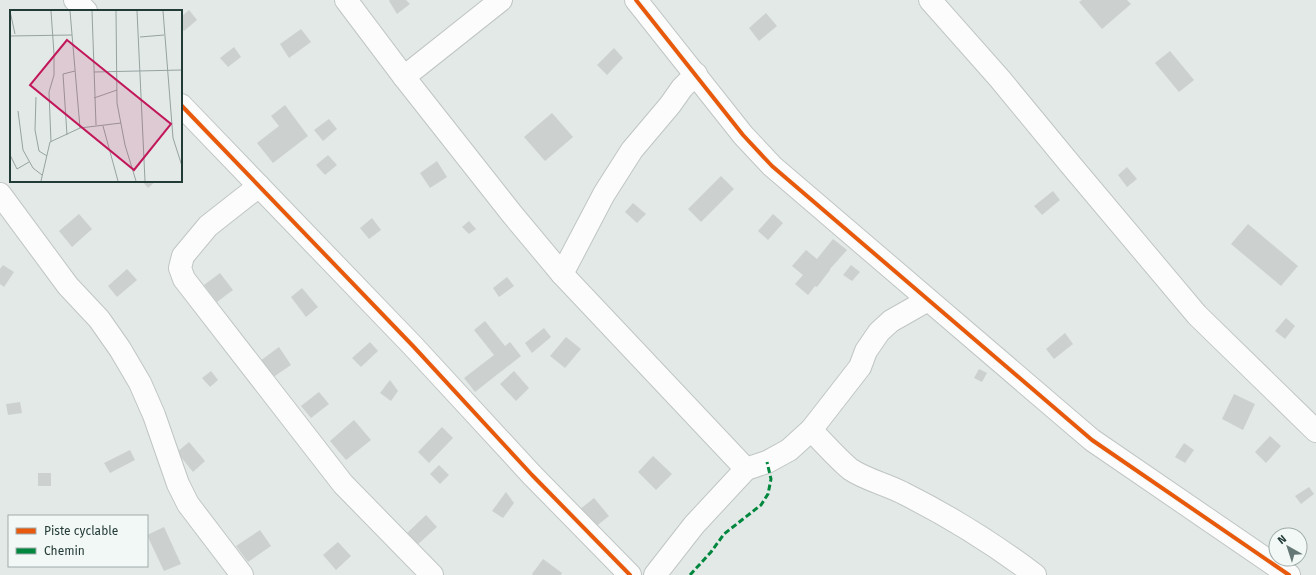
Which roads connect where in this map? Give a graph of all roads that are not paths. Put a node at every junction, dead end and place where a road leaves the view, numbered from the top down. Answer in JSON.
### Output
{"nodes":[{"id":1,"x":75,"y":0,"type":"edge"},
{"id":2,"x":346,"y":0,"type":"edge"},
{"id":3,"x":501,"y":0,"type":"edge"},
{"id":4,"x":636,"y":0,"type":"edge"},
{"id":5,"x":930,"y":0,"type":"edge"},
{"id":6,"x":85,"y":10,"type":"edge"},
{"id":7,"x":696,"y":74,"type":"junction"},
{"id":8,"x":404,"y":77,"type":"junction"},
{"id":9,"x":182,"y":106,"type":"edge"},
{"id":10,"x":259,"y":186,"type":"junction"},
{"id":11,"x":0,"y":194,"type":"edge"},
{"id":12,"x":562,"y":274,"type":"junction"},
{"id":13,"x":928,"y":300,"type":"junction"},
{"id":14,"x":811,"y":430,"type":"junction"},
{"id":15,"x":1316,"y":431,"type":"edge"},
{"id":16,"x":746,"y":469,"type":"junction"},
{"id":17,"x":242,"y":575,"type":"edge"},
{"id":18,"x":432,"y":575,"type":"edge"},
{"id":19,"x":630,"y":575,"type":"edge"},
{"id":20,"x":655,"y":575,"type":"edge"},
{"id":21,"x":1035,"y":575,"type":"edge"},
{"id":22,"x":1289,"y":575,"type":"edge"}],
"edges":[{"from":1,"to":6,"type":"street"},
{"from":2,"to":8,"type":"street"},
{"from":3,"to":8,"type":"street"},
{"from":4,"to":7,"type":"street"},
{"from":5,"to":15,"type":"street"},
{"from":7,"to":12,"type":"street"},
{"from":7,"to":13,"type":"street"},
{"from":8,"to":12,"type":"street"},
{"from":9,"to":10,"type":"street"},
{"from":10,"to":18,"type":"street"},
{"from":10,"to":19,"type":"street"},
{"from":11,"to":17,"type":"street"},
{"from":12,"to":16,"type":"street"},
{"from":13,"to":14,"type":"street"},
{"from":13,"to":22,"type":"street"},
{"from":14,"to":16,"type":"street"},
{"from":14,"to":21,"type":"street"},
{"from":16,"to":20,"type":"street"}]}
